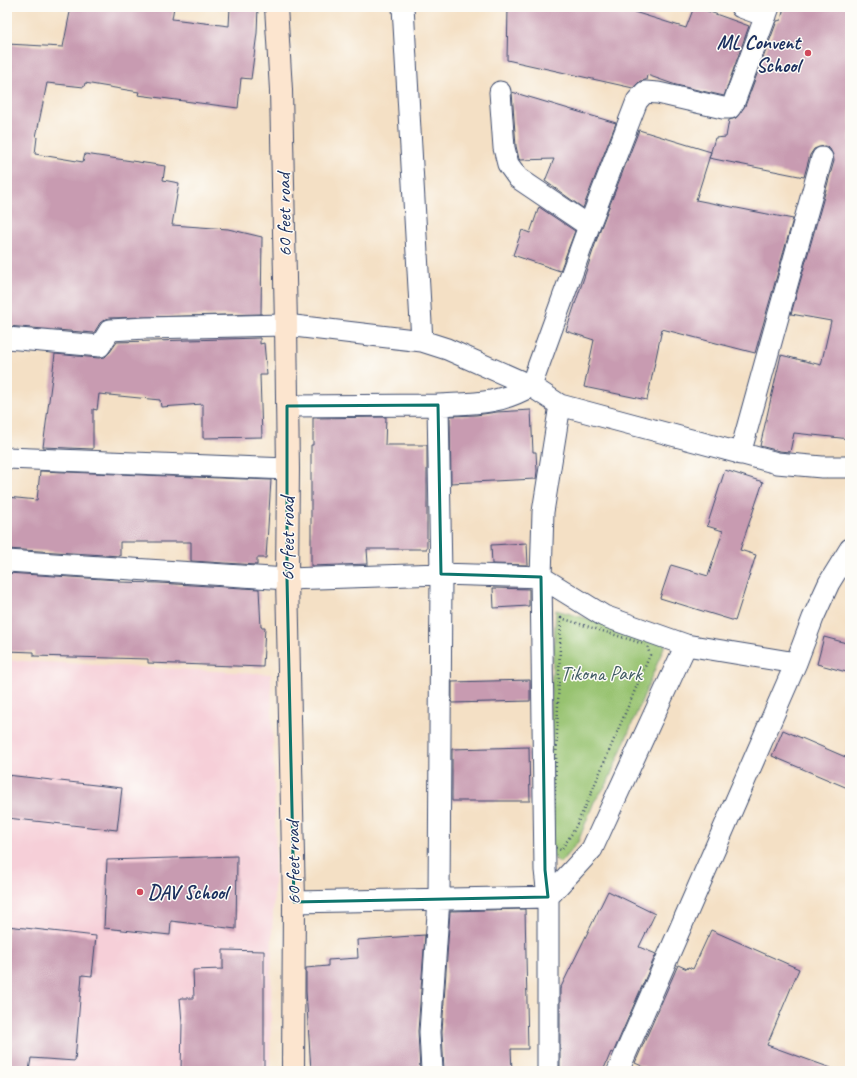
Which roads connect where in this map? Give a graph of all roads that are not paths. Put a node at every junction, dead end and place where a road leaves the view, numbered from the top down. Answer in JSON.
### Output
{"nodes":[{"id":1,"x":276,"y":7,"type":"edge"},
{"id":2,"x":403,"y":7,"type":"edge"},
{"id":3,"x":741,"y":7,"type":"edge"},
{"id":4,"x":768,"y":11,"type":"edge"},
{"id":5,"x":500,"y":92,"type":"dead end"},
{"id":6,"x":822,"y":158,"type":"dead end"},
{"id":7,"x":589,"y":226,"type":"junction"},
{"id":8,"x":286,"y":325,"type":"junction"},
{"id":9,"x":7,"y":338,"type":"edge"},
{"id":10,"x":422,"y":341,"type":"junction"},
{"id":11,"x":531,"y":386,"type":"junction"},
{"id":12,"x":438,"y":405,"type":"junction"},
{"id":13,"x":560,"y":405,"type":"junction"},
{"id":14,"x":287,"y":406,"type":"junction"},
{"id":15,"x":740,"y":454,"type":"junction"},
{"id":16,"x":7,"y":458,"type":"edge"},
{"id":17,"x":850,"y":467,"type":"edge"},
{"id":18,"x":288,"y":469,"type":"junction"},
{"id":19,"x":850,"y":549,"type":"edge"},
{"id":20,"x":7,"y":561,"type":"edge"},
{"id":21,"x":441,"y":574,"type":"junction"},
{"id":22,"x":541,"y":577,"type":"junction"},
{"id":23,"x":287,"y":579,"type":"junction"},
{"id":24,"x":686,"y":646,"type":"junction"},
{"id":25,"x":796,"y":663,"type":"junction"},
{"id":26,"x":548,"y":896,"type":"junction"},
{"id":27,"x":439,"y":899,"type":"junction"},
{"id":28,"x":294,"y":902,"type":"junction"},
{"id":29,"x":293,"y":1071,"type":"edge"},
{"id":30,"x":432,"y":1071,"type":"edge"},
{"id":31,"x":548,"y":1071,"type":"edge"},
{"id":32,"x":618,"y":1071,"type":"edge"}],
"edges":[{"from":1,"to":8,"type":"street","name":"60 feet road"},
{"from":2,"to":10,"type":"street"},
{"from":3,"to":4,"type":"street"},
{"from":4,"to":7,"type":"street"},
{"from":5,"to":7,"type":"street"},
{"from":6,"to":15,"type":"street"},
{"from":7,"to":11,"type":"street"},
{"from":8,"to":9,"type":"street"},
{"from":8,"to":10,"type":"street"},
{"from":8,"to":14,"type":"street","name":"60 feet road"},
{"from":10,"to":11,"type":"street"},
{"from":11,"to":12,"type":"street"},
{"from":11,"to":13,"type":"street"},
{"from":12,"to":14,"type":"street"},
{"from":12,"to":21,"type":"street"},
{"from":13,"to":15,"type":"street"},
{"from":13,"to":22,"type":"street"},
{"from":14,"to":18,"type":"street","name":"60 feet road"},
{"from":15,"to":17,"type":"street"},
{"from":16,"to":18,"type":"street"},
{"from":18,"to":23,"type":"street","name":"60 feet road"},
{"from":19,"to":25,"type":"street"},
{"from":20,"to":23,"type":"street"},
{"from":21,"to":22,"type":"street"},
{"from":21,"to":23,"type":"street"},
{"from":21,"to":27,"type":"street"},
{"from":22,"to":24,"type":"street"},
{"from":22,"to":26,"type":"street"},
{"from":23,"to":28,"type":"street","name":"60 feet road"},
{"from":24,"to":25,"type":"street"},
{"from":24,"to":26,"type":"street"},
{"from":25,"to":32,"type":"street"},
{"from":26,"to":27,"type":"street"},
{"from":26,"to":31,"type":"street"},
{"from":27,"to":28,"type":"street"},
{"from":27,"to":30,"type":"street"},
{"from":28,"to":29,"type":"street","name":"60 feet road"}]}
